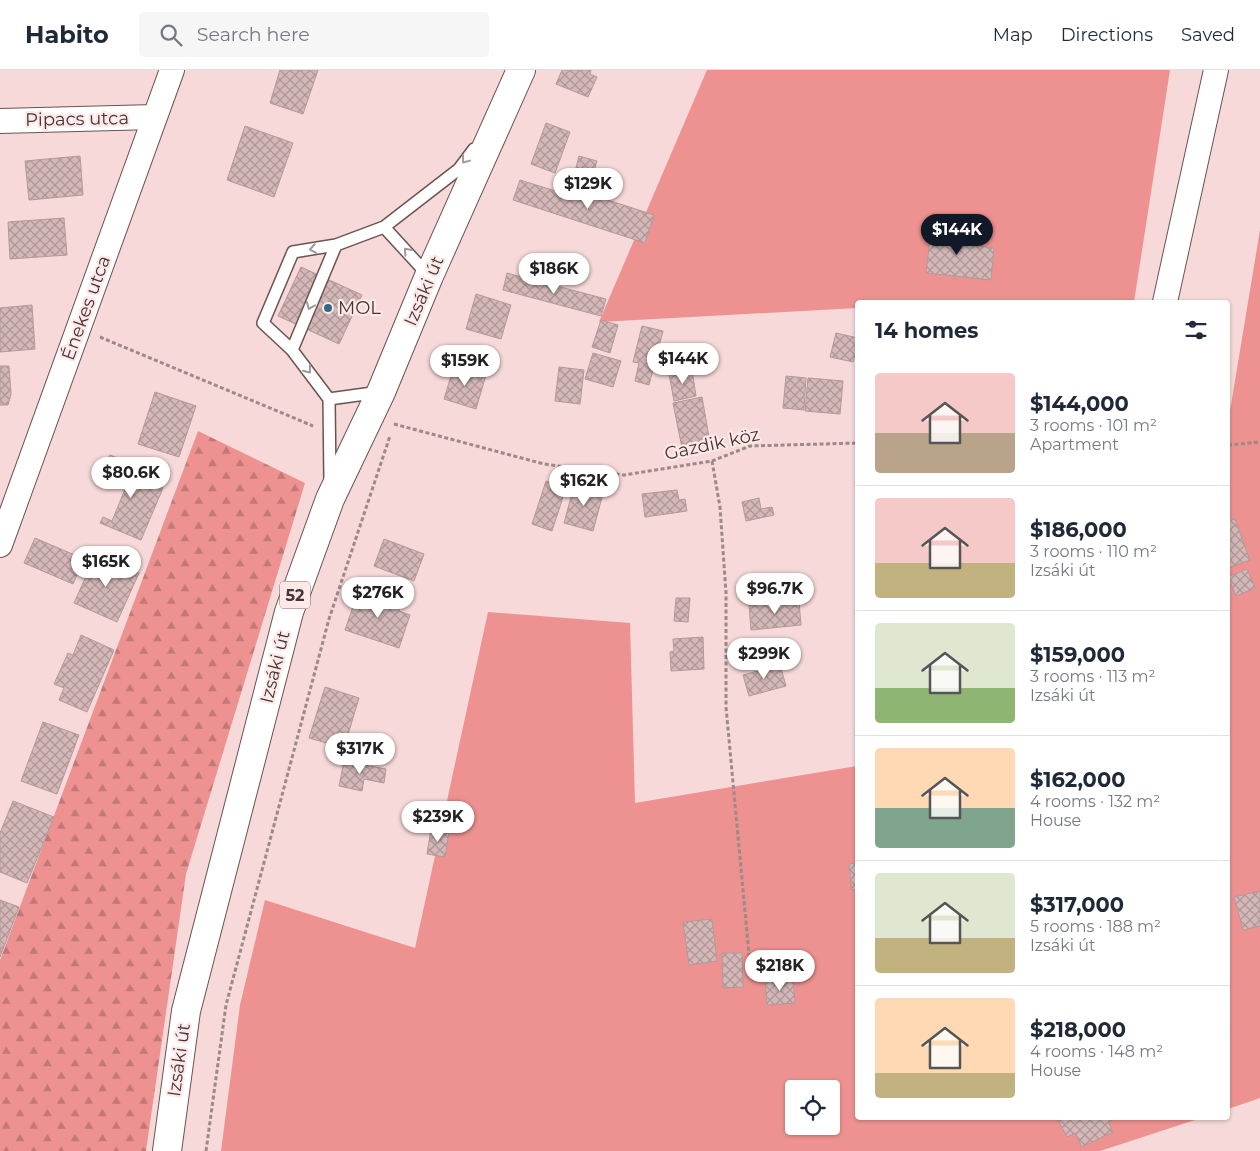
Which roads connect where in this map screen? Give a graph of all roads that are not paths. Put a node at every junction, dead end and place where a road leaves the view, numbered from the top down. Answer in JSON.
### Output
{"nodes":[{"id":1,"x":172,"y":70,"type":"edge"},
{"id":2,"x":521,"y":70,"type":"edge"},
{"id":3,"x":1216,"y":70,"type":"edge"},
{"id":4,"x":506,"y":108,"type":"junction"},
{"id":5,"x":155,"y":117,"type":"junction"},
{"id":6,"x":0,"y":121,"type":"edge"},
{"id":7,"x":384,"y":227,"type":"junction"},
{"id":8,"x":336,"y":244,"type":"junction"},
{"id":9,"x":429,"y":276,"type":"junction"},
{"id":10,"x":1165,"y":300,"type":"edge"},
{"id":11,"x":292,"y":350,"type":"junction"},
{"id":12,"x":330,"y":399,"type":"junction"},
{"id":13,"x":382,"y":410,"type":"junction"},
{"id":14,"x":330,"y":499,"type":"junction"},
{"id":15,"x":0,"y":545,"type":"edge"},
{"id":16,"x":166,"y":1151,"type":"edge"}],
"edges":[{"from":1,"to":5,"type":"street","name":"Énekes utca"},
{"from":2,"to":4,"type":"main road","name":"Izsáki út","number":"52"},
{"from":3,"to":10,"type":"street"},
{"from":4,"to":7,"type":"lane","one_way":true},
{"from":4,"to":9,"type":"main road","name":"Izsáki út","number":"52"},
{"from":5,"to":6,"type":"street","name":"Pipacs utca"},
{"from":5,"to":15,"type":"street","name":"Énekes utca"},
{"from":7,"to":8,"type":"lane"},
{"from":9,"to":7,"type":"lane","one_way":true},
{"from":8,"to":11,"type":"lane","one_way":true},
{"from":8,"to":11,"type":"lane","one_way":true},
{"from":9,"to":13,"type":"main road","name":"Izsáki út","number":"52"},
{"from":11,"to":12,"type":"lane","one_way":true},
{"from":12,"to":13,"type":"lane"},
{"from":12,"to":14,"type":"lane"},
{"from":13,"to":14,"type":"main road","name":"Izsáki út","number":"52"},
{"from":14,"to":16,"type":"main road","name":"Izsáki út","number":"52"}]}
